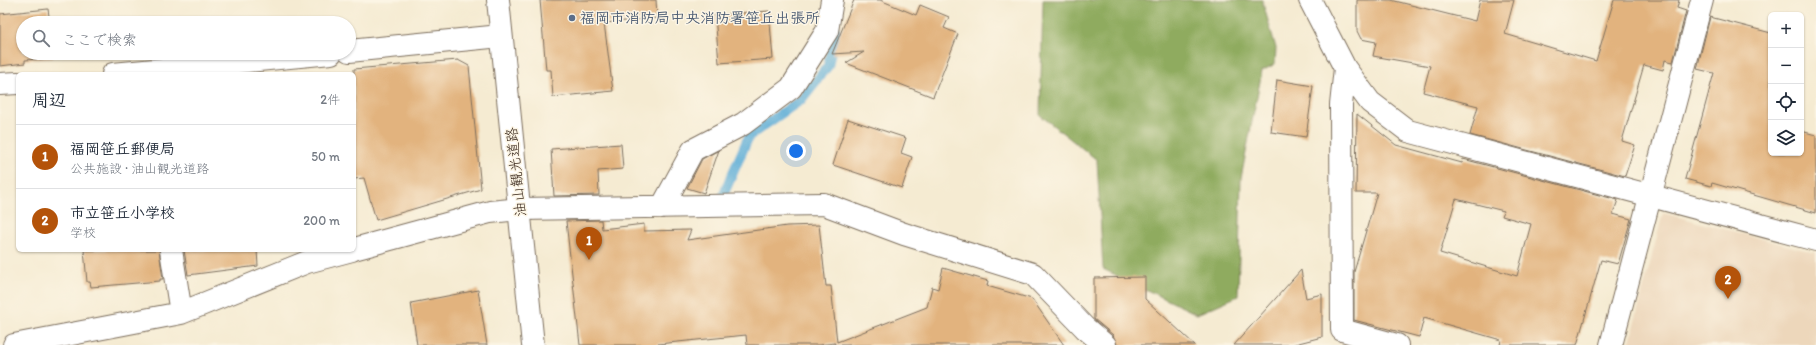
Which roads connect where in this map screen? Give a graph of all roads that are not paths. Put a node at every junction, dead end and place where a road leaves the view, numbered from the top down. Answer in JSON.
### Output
{"nodes":[{"id":1,"x":498,"y":0,"type":"edge"},
{"id":2,"x":832,"y":0,"type":"edge"},
{"id":3,"x":1310,"y":0,"type":"edge"},
{"id":4,"x":1702,"y":0,"type":"edge"},
{"id":5,"x":501,"y":36,"type":"junction"},
{"id":6,"x":356,"y":50,"type":"edge"},
{"id":7,"x":265,"y":60,"type":"edge"},
{"id":8,"x":1345,"y":68,"type":"junction"},
{"id":9,"x":151,"y":72,"type":"edge"},
{"id":10,"x":16,"y":83,"type":"edge"},
{"id":11,"x":0,"y":84,"type":"edge"},
{"id":12,"x":1651,"y":196,"type":"junction"},
{"id":13,"x":662,"y":207,"type":"junction"},
{"id":14,"x":520,"y":210,"type":"junction"},
{"id":15,"x":1816,"y":240,"type":"edge"},
{"id":16,"x":356,"y":249,"type":"edge"},
{"id":17,"x":171,"y":252,"type":"edge"},
{"id":18,"x":345,"y":252,"type":"edge"},
{"id":19,"x":181,"y":313,"type":"junction"},
{"id":20,"x":14,"y":345,"type":"edge"},
{"id":21,"x":533,"y":345,"type":"edge"},
{"id":22,"x":1105,"y":345,"type":"edge"},
{"id":23,"x":1397,"y":345,"type":"edge"},
{"id":24,"x":1611,"y":345,"type":"edge"}],
"edges":[{"from":1,"to":5,"type":"street","name":"油山観光道路"},
{"from":2,"to":13,"type":"street"},
{"from":3,"to":8,"type":"street"},
{"from":4,"to":12,"type":"street"},
{"from":5,"to":6,"type":"street"},
{"from":5,"to":14,"type":"street","name":"油山観光道路"},
{"from":7,"to":9,"type":"street"},
{"from":8,"to":12,"type":"street"},
{"from":8,"to":23,"type":"street"},
{"from":10,"to":11,"type":"street"},
{"from":12,"to":15,"type":"street"},
{"from":12,"to":24,"type":"street"},
{"from":13,"to":14,"type":"street"},
{"from":13,"to":22,"type":"street"},
{"from":14,"to":16,"type":"street"},
{"from":14,"to":21,"type":"street","name":"油山観光道路"},
{"from":17,"to":19,"type":"street"},
{"from":18,"to":19,"type":"street"},
{"from":19,"to":20,"type":"street"}]}
